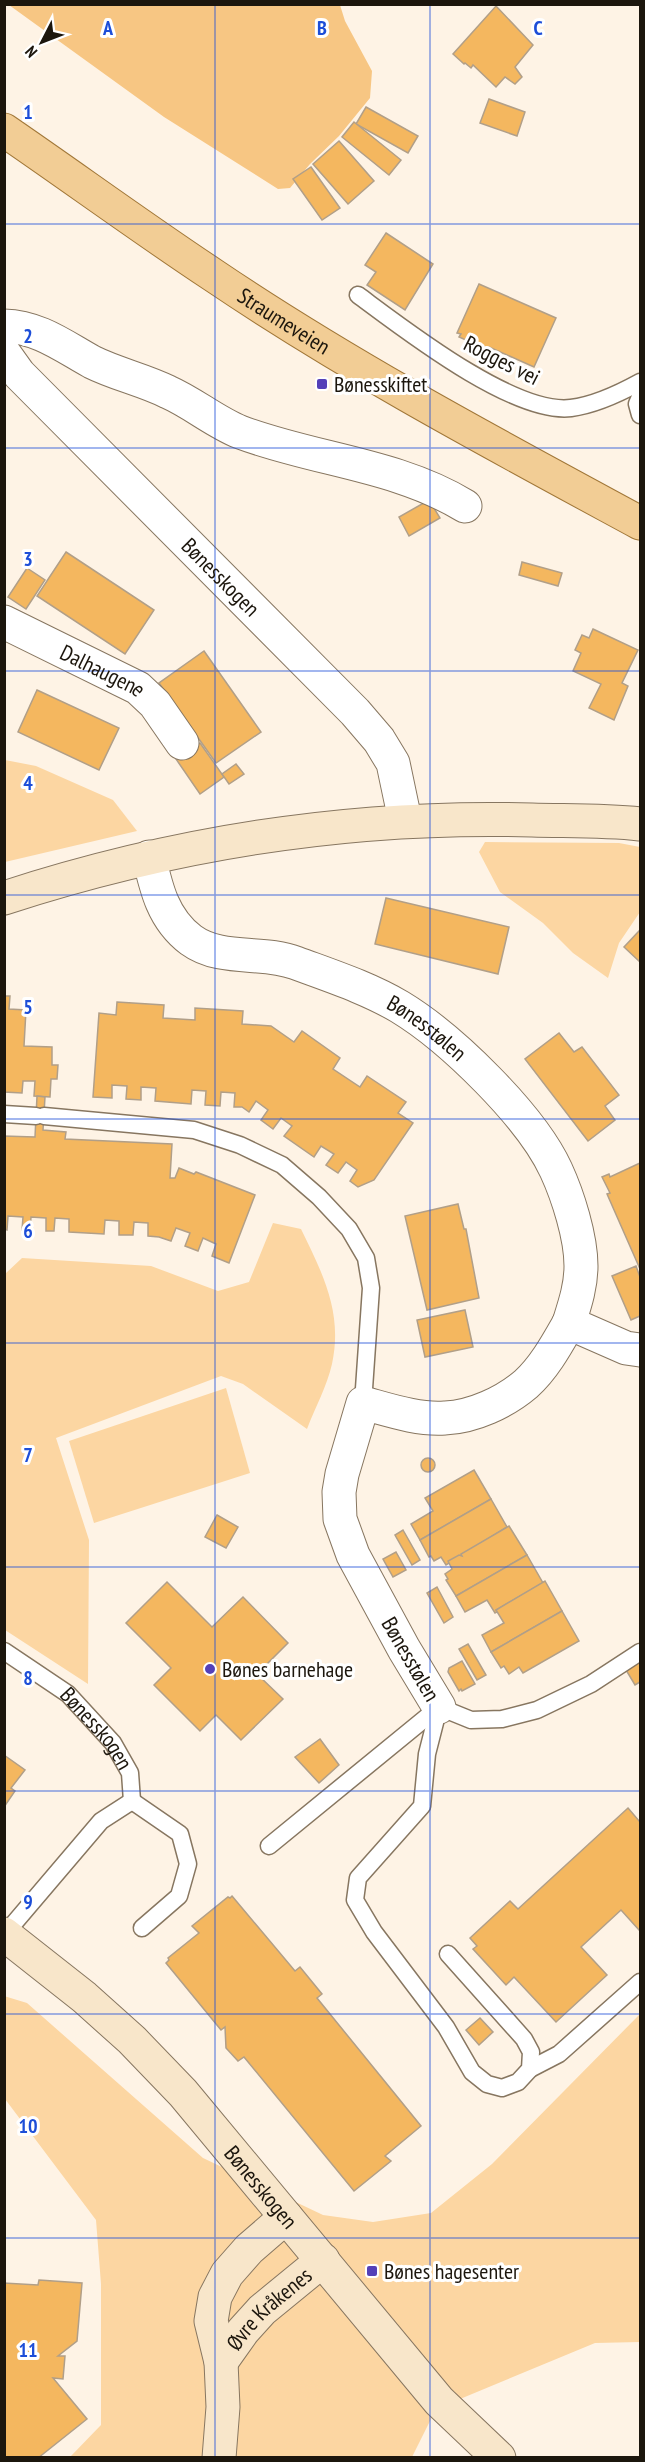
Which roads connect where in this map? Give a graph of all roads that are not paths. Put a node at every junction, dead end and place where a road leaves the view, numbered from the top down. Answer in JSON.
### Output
{"nodes":[{"id":1,"x":4,"y":130,"type":"edge"},
{"id":2,"x":358,"y":295,"type":"dead end"},
{"id":3,"x":4,"y":327,"type":"edge"},
{"id":4,"x":4,"y":353,"type":"edge"},
{"id":5,"x":640,"y":382,"type":"edge"},
{"id":6,"x":640,"y":397,"type":"edge"},
{"id":7,"x":640,"y":415,"type":"edge"},
{"id":8,"x":465,"y":506,"type":"dead end"},
{"id":9,"x":640,"y":523,"type":"edge"},
{"id":10,"x":4,"y":622,"type":"edge"},
{"id":11,"x":182,"y":743,"type":"dead end"},
{"id":12,"x":405,"y":820,"type":"junction"},
{"id":13,"x":640,"y":824,"type":"edge"},
{"id":14,"x":149,"y":857,"type":"junction"},
{"id":15,"x":4,"y":898,"type":"edge"},
{"id":16,"x":4,"y":1114,"type":"edge"},
{"id":17,"x":569,"y":1323,"type":"junction"},
{"id":18,"x":640,"y":1350,"type":"edge"},
{"id":19,"x":363,"y":1403,"type":"junction"},
{"id":20,"x":4,"y":1651,"type":"edge"},
{"id":21,"x":640,"y":1652,"type":"edge"},
{"id":22,"x":439,"y":1707,"type":"junction"},
{"id":23,"x":132,"y":1801,"type":"junction"},
{"id":24,"x":269,"y":1846,"type":"dead end"},
{"id":25,"x":142,"y":1928,"type":"dead end"},
{"id":26,"x":5,"y":1935,"type":"edge"},
{"id":27,"x":448,"y":1954,"type":"dead end"},
{"id":28,"x":640,"y":1982,"type":"edge"},
{"id":29,"x":530,"y":2069,"type":"junction"},
{"id":30,"x":286,"y":2217,"type":"junction"},
{"id":31,"x":323,"y":2260,"type":"junction"},
{"id":32,"x":221,"y":2362,"type":"junction"},
{"id":33,"x":219,"y":2457,"type":"edge"},
{"id":34,"x":499,"y":2457,"type":"edge"}],
"edges":[{"from":1,"to":9,"type":"main road","name":"Straumeveien"},
{"from":2,"to":5,"type":"lane","name":"Rogges vei"},
{"from":3,"to":8,"type":"street"},
{"from":4,"to":12,"type":"street","name":"Bønesskogen"},
{"from":6,"to":7,"type":"lane"},
{"from":10,"to":11,"type":"street","name":"Dalhaugene"},
{"from":12,"to":13,"type":"main road"},
{"from":12,"to":14,"type":"main road"},
{"from":14,"to":15,"type":"main road"},
{"from":14,"to":17,"type":"street","name":"Bønesstølen"},
{"from":16,"to":19,"type":"lane","name":"Bønesstølen"},
{"from":17,"to":18,"type":"street"},
{"from":17,"to":19,"type":"street","name":"Bønesstølen"},
{"from":19,"to":22,"type":"street","name":"Bønesstølen"},
{"from":20,"to":23,"type":"lane","name":"Bønesskogen"},
{"from":21,"to":22,"type":"lane","name":"Bønesstølen"},
{"from":22,"to":24,"type":"lane"},
{"from":22,"to":29,"type":"lane"},
{"from":23,"to":25,"type":"lane","name":"Bønesskogen"},
{"from":23,"to":26,"type":"lane","name":"Bønesskogen"},
{"from":26,"to":30,"type":"main road","name":"Bønesskogen"},
{"from":27,"to":29,"type":"lane"},
{"from":28,"to":29,"type":"lane"},
{"from":30,"to":31,"type":"main road","name":"Bønesskogen"},
{"from":30,"to":32,"type":"main road","name":"Øvre Kråkenes"},
{"from":31,"to":32,"type":"main road","name":"Øvre Kråkenes"},
{"from":31,"to":34,"type":"main road","name":"Bønesskogen"},
{"from":32,"to":33,"type":"main road","name":"Øvre Kråkenes"}]}
